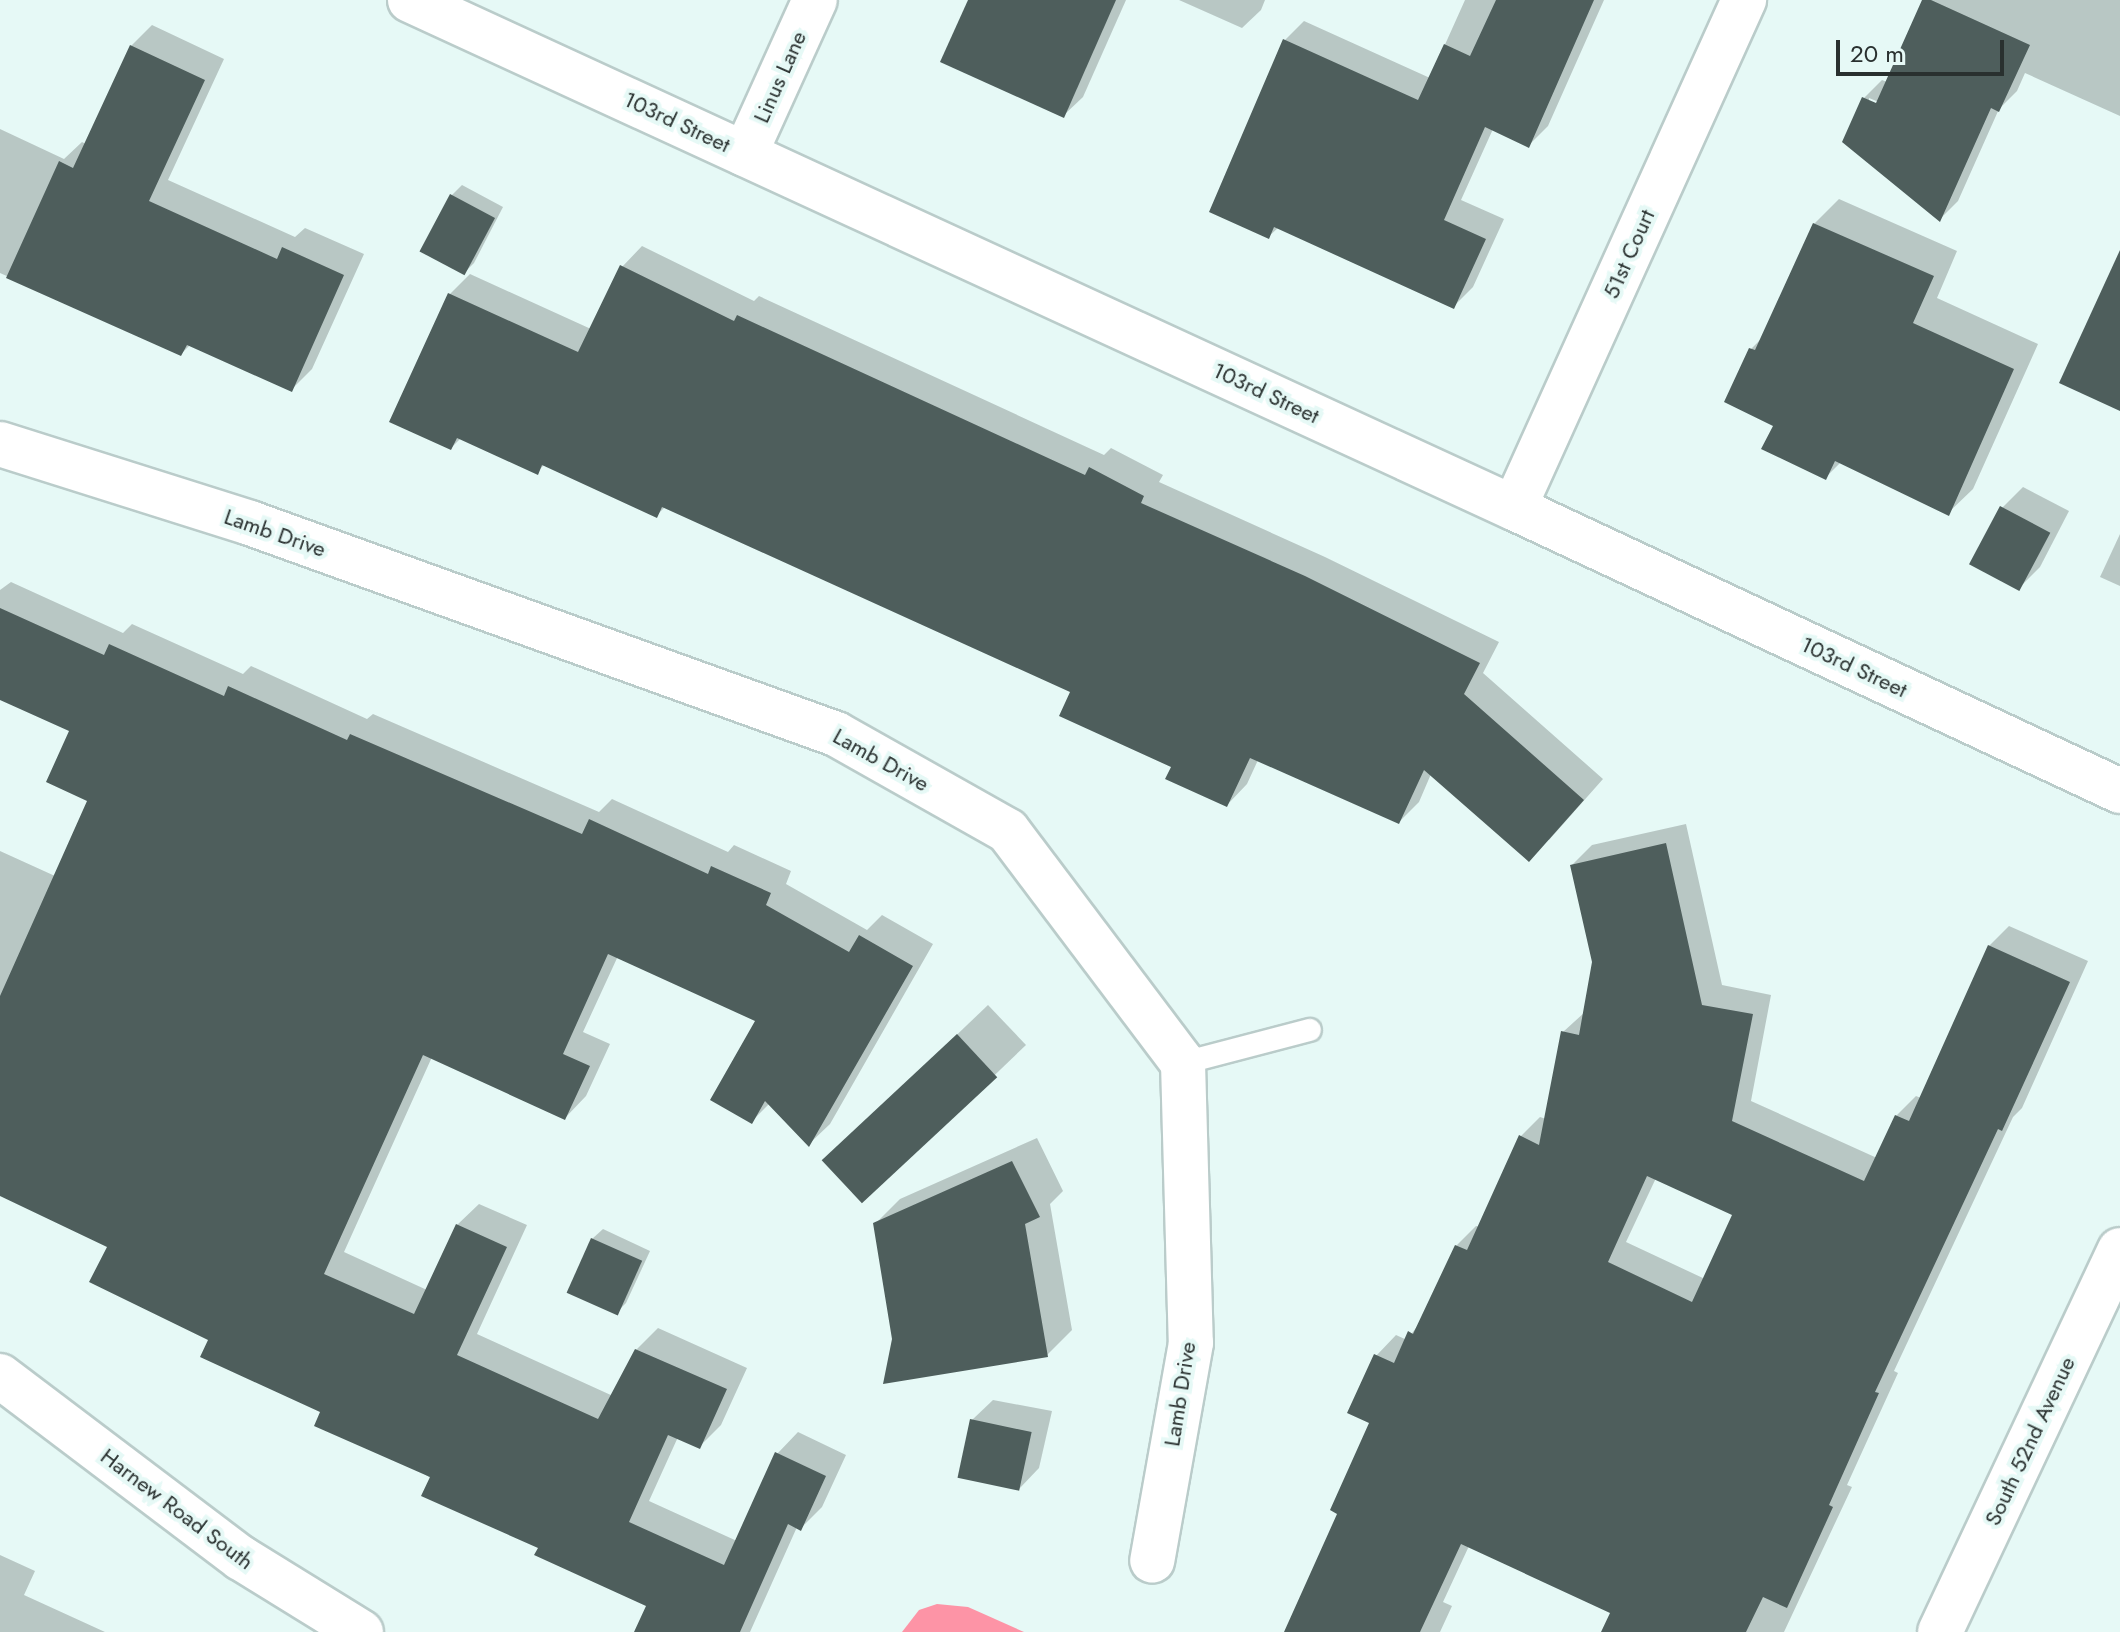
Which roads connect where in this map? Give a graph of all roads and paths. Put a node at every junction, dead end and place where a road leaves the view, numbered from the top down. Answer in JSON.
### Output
{"nodes":[{"id":1,"x":410,"y":0,"type":"edge"},
{"id":2,"x":815,"y":0,"type":"edge"},
{"id":3,"x":1744,"y":0,"type":"edge"},
{"id":4,"x":745,"y":154,"type":"junction"},
{"id":5,"x":0,"y":444,"type":"edge"},
{"id":6,"x":1514,"y":508,"type":"junction"},
{"id":7,"x":2120,"y":791,"type":"edge"},
{"id":8,"x":1310,"y":1030,"type":"dead end"},
{"id":9,"x":1183,"y":1063,"type":"junction"},
{"id":10,"x":2120,"y":1250,"type":"edge"},
{"id":11,"x":0,"y":1376,"type":"edge"},
{"id":12,"x":1152,"y":1561,"type":"dead end"},
{"id":13,"x":361,"y":1632,"type":"edge"},
{"id":14,"x":1940,"y":1632,"type":"edge"}],
"edges":[{"from":1,"to":4,"type":"street","name":"103rd Street"},
{"from":2,"to":4,"type":"street","name":"Linus Lane"},
{"from":3,"to":6,"type":"street","name":"51st Court"},
{"from":4,"to":6,"type":"street","name":"103rd Street"},
{"from":5,"to":9,"type":"street","name":"Lamb Drive"},
{"from":6,"to":7,"type":"street","name":"103rd Street"},
{"from":8,"to":9,"type":"lane"},
{"from":9,"to":12,"type":"street","name":"Lamb Drive"},
{"from":10,"to":14,"type":"street","name":"South 52nd Avenue"},
{"from":11,"to":13,"type":"street","name":"Harnew Road South"}]}
